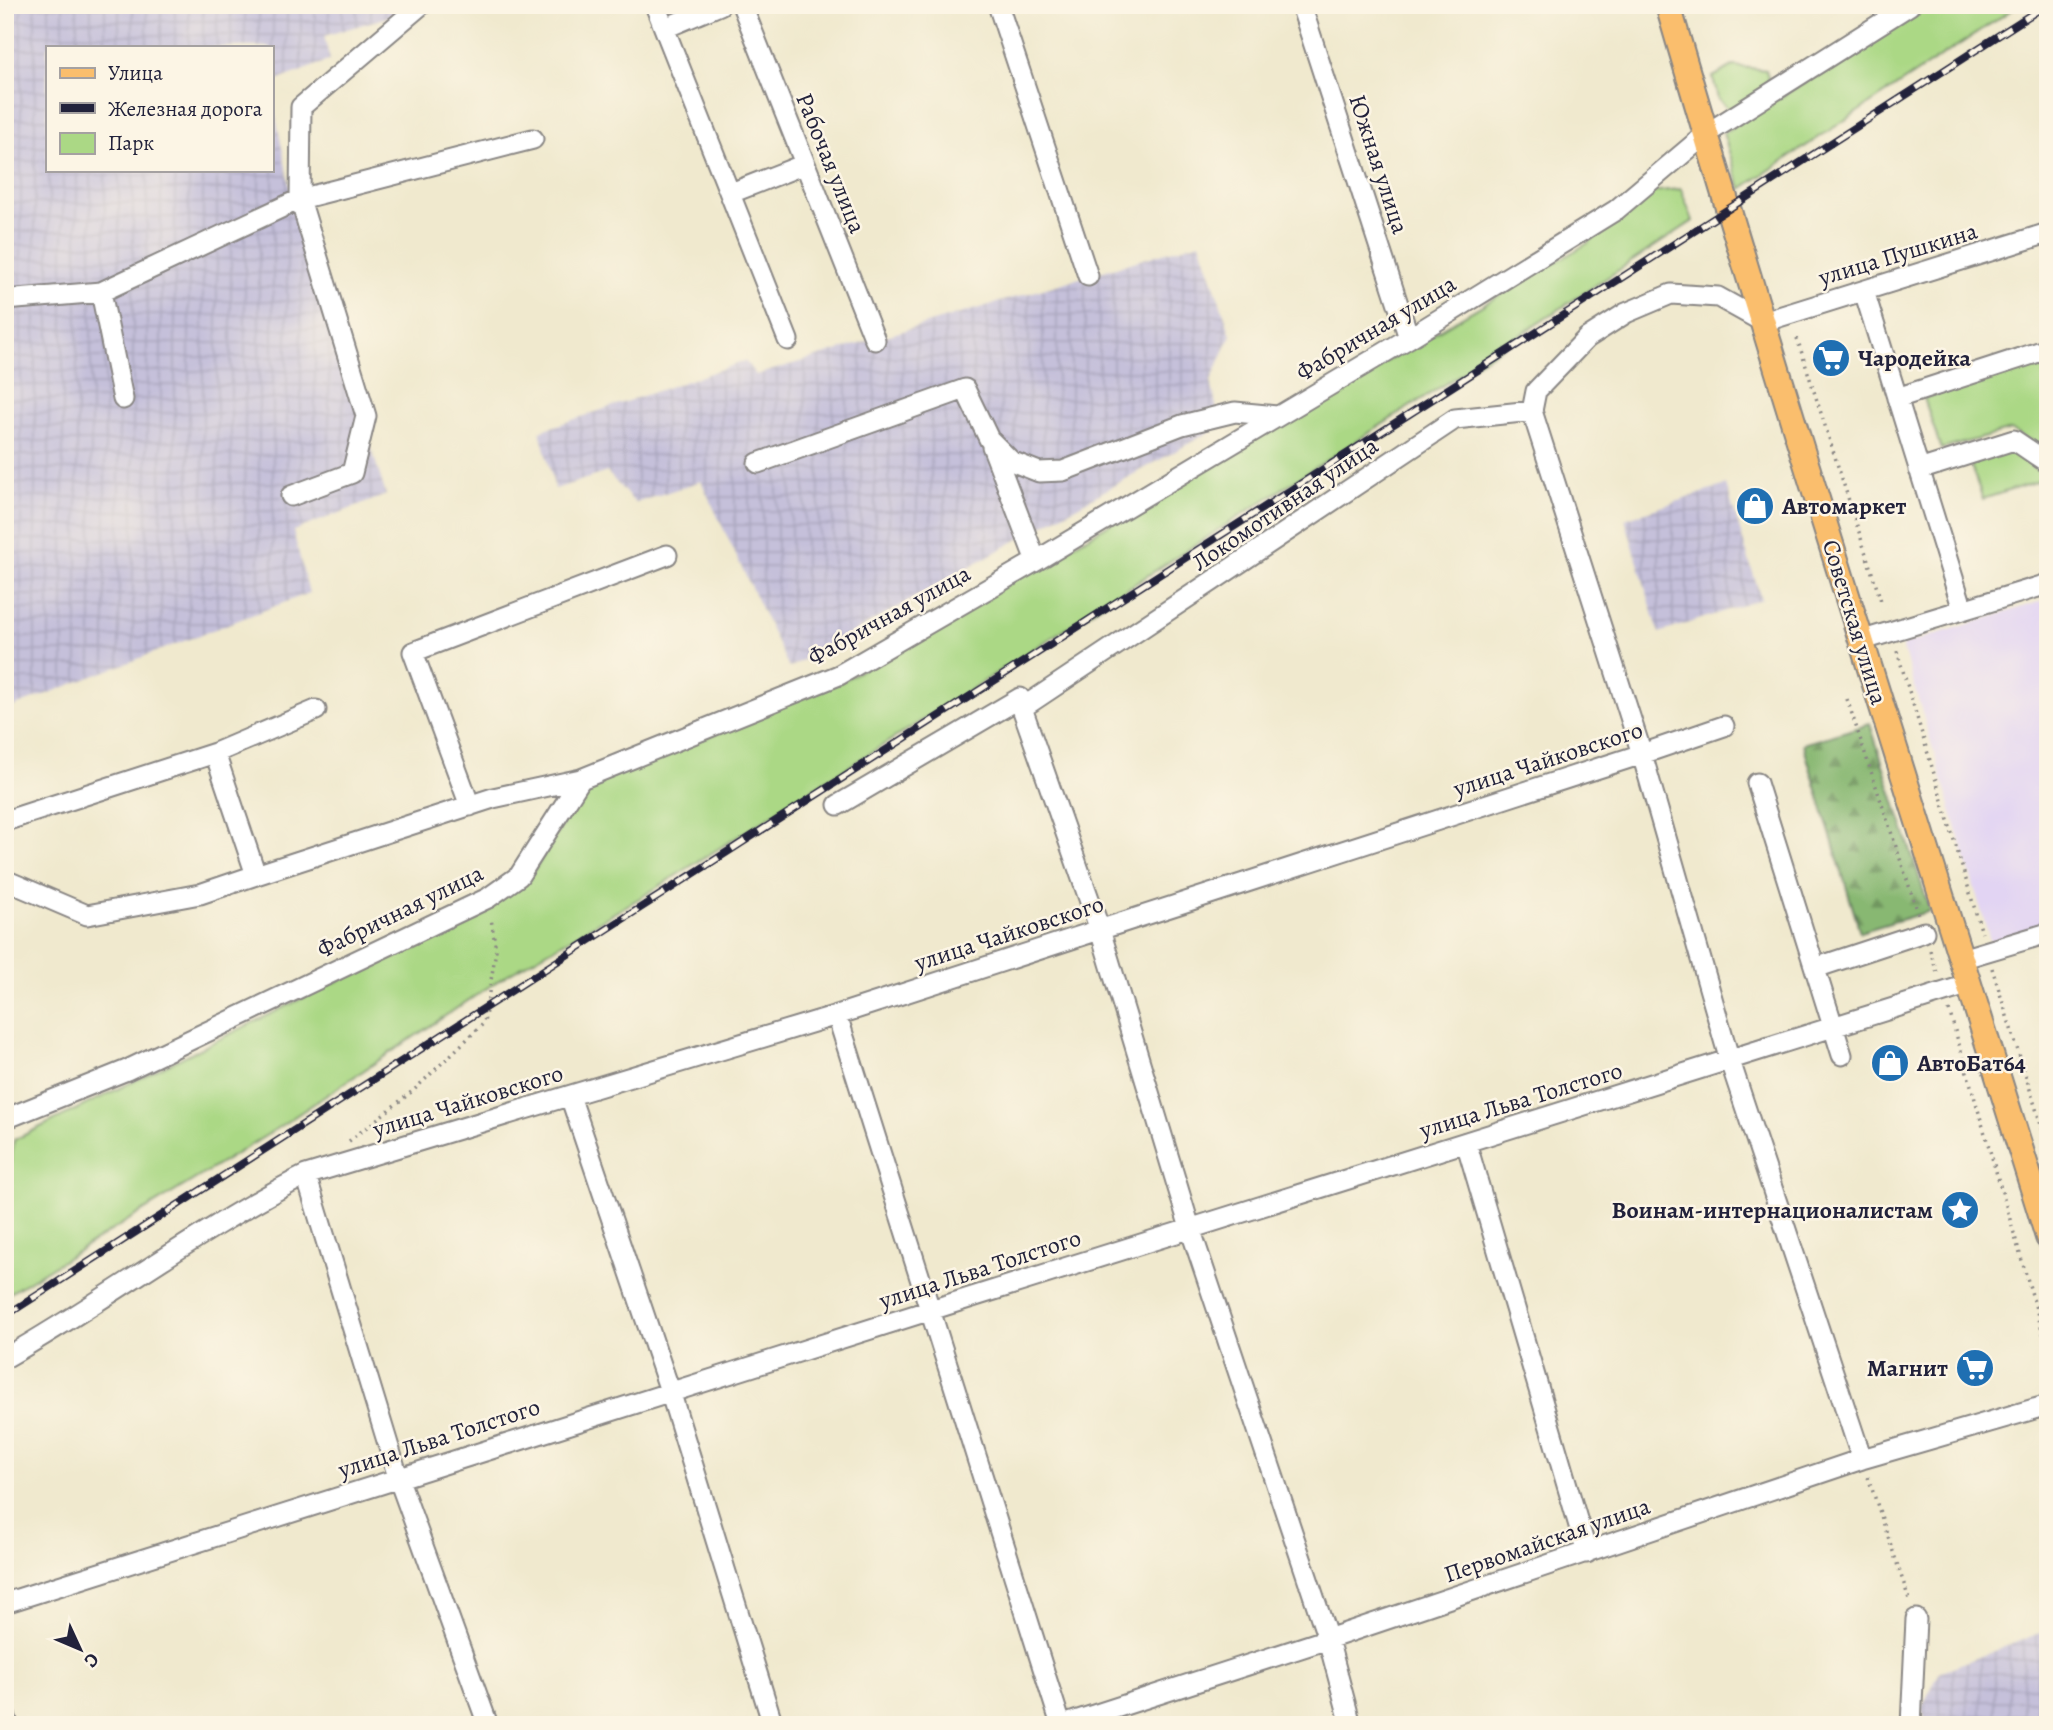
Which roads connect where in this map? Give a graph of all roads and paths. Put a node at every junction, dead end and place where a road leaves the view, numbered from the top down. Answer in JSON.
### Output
{"nodes":[{"id":1,"x":421,"y":5,"type":"edge"},
{"id":2,"x":655,"y":5,"type":"edge"},
{"id":3,"x":720,"y":5,"type":"edge"},
{"id":4,"x":742,"y":5,"type":"edge"},
{"id":5,"x":998,"y":5,"type":"edge"},
{"id":6,"x":1301,"y":5,"type":"edge"},
{"id":7,"x":1668,"y":5,"type":"edge"},
{"id":8,"x":1910,"y":5,"type":"edge"},
{"id":9,"x":665,"y":28,"type":"junction"},
{"id":10,"x":1706,"y":134,"type":"junction"},
{"id":11,"x":533,"y":139,"type":"dead end"},
{"id":12,"x":805,"y":164,"type":"junction"},
{"id":13,"x":731,"y":193,"type":"junction"},
{"id":14,"x":300,"y":199,"type":"junction"},
{"id":15,"x":2048,"y":233,"type":"edge"},
{"id":16,"x":1088,"y":276,"type":"dead end"},
{"id":17,"x":1864,"y":291,"type":"junction"},
{"id":18,"x":101,"y":292,"type":"junction"},
{"id":19,"x":5,"y":300,"type":"edge"},
{"id":20,"x":1763,"y":322,"type":"junction"},
{"id":21,"x":1409,"y":338,"type":"junction"},
{"id":22,"x":1797,"y":338,"type":"dead end"},
{"id":23,"x":788,"y":340,"type":"dead end"},
{"id":24,"x":875,"y":340,"type":"dead end"},
{"id":25,"x":2048,"y":349,"type":"edge"},
{"id":26,"x":1897,"y":398,"type":"junction"},
{"id":27,"x":123,"y":399,"type":"dead end"},
{"id":28,"x":1532,"y":411,"type":"junction"},
{"id":29,"x":1277,"y":416,"type":"junction"},
{"id":30,"x":989,"y":439,"type":"junction"},
{"id":31,"x":758,"y":463,"type":"dead end"},
{"id":32,"x":2048,"y":463,"type":"edge"},
{"id":33,"x":1919,"y":470,"type":"junction"},
{"id":34,"x":291,"y":496,"type":"dead end"},
{"id":35,"x":667,"y":555,"type":"dead end"},
{"id":36,"x":1036,"y":561,"type":"junction"},
{"id":37,"x":2048,"y":584,"type":"edge"},
{"id":38,"x":1882,"y":604,"type":"dead end"},
{"id":39,"x":1963,"y":610,"type":"junction"},
{"id":40,"x":1860,"y":641,"type":"junction"},
{"id":41,"x":1897,"y":651,"type":"dead end"},
{"id":42,"x":1847,"y":699,"type":"dead end"},
{"id":43,"x":1021,"y":708,"type":"junction"},
{"id":44,"x":316,"y":710,"type":"dead end"},
{"id":45,"x":1724,"y":726,"type":"dead end"},
{"id":46,"x":215,"y":753,"type":"junction"},
{"id":47,"x":1642,"y":754,"type":"junction"},
{"id":48,"x":581,"y":779,"type":"junction"},
{"id":49,"x":1758,"y":783,"type":"dead end"},
{"id":50,"x":838,"y":804,"type":"dead end"},
{"id":51,"x":470,"y":806,"type":"junction"},
{"id":52,"x":5,"y":821,"type":"edge"},
{"id":53,"x":256,"y":876,"type":"junction"},
{"id":54,"x":5,"y":880,"type":"edge"},
{"id":55,"x":488,"y":898,"type":"junction"},
{"id":56,"x":1100,"y":930,"type":"junction"},
{"id":57,"x":1924,"y":932,"type":"junction"},
{"id":58,"x":2048,"y":933,"type":"edge"},
{"id":59,"x":1987,"y":952,"type":"junction"},
{"id":60,"x":1961,"y":959,"type":"junction"},
{"id":61,"x":1815,"y":968,"type":"junction"},
{"id":62,"x":1970,"y":984,"type":"junction"},
{"id":63,"x":1944,"y":993,"type":"junction"},
{"id":64,"x":837,"y":1015,"type":"junction"},
{"id":65,"x":1834,"y":1028,"type":"junction"},
{"id":66,"x":1842,"y":1055,"type":"dead end"},
{"id":67,"x":1730,"y":1061,"type":"junction"},
{"id":68,"x":570,"y":1096,"type":"junction"},
{"id":69,"x":5,"y":1119,"type":"edge"},
{"id":70,"x":349,"y":1141,"type":"dead end"},
{"id":71,"x":1466,"y":1142,"type":"junction"},
{"id":72,"x":2048,"y":1147,"type":"edge"},
{"id":73,"x":306,"y":1175,"type":"junction"},
{"id":74,"x":1190,"y":1228,"type":"junction"},
{"id":75,"x":2048,"y":1237,"type":"edge"},
{"id":76,"x":930,"y":1311,"type":"junction"},
{"id":77,"x":2048,"y":1350,"type":"edge"},
{"id":78,"x":5,"y":1358,"type":"edge"},
{"id":79,"x":670,"y":1391,"type":"junction"},
{"id":80,"x":2048,"y":1405,"type":"edge"},
{"id":81,"x":1862,"y":1459,"type":"junction"},
{"id":82,"x":398,"y":1477,"type":"junction"},
{"id":83,"x":1587,"y":1553,"type":"junction"},
{"id":84,"x":5,"y":1603,"type":"edge"},
{"id":85,"x":1916,"y":1619,"type":"joint"},
{"id":86,"x":1328,"y":1639,"type":"junction"},
{"id":87,"x":5,"y":1714,"type":"edge"},
{"id":88,"x":8,"y":1725,"type":"edge"},
{"id":89,"x":488,"y":1725,"type":"edge"},
{"id":90,"x":773,"y":1725,"type":"edge"},
{"id":91,"x":1062,"y":1725,"type":"edge"},
{"id":92,"x":1351,"y":1725,"type":"edge"},
{"id":93,"x":1911,"y":1725,"type":"edge"}],
"edges":[{"from":1,"to":14,"type":"street"},
{"from":2,"to":9,"type":"street"},
{"from":3,"to":9,"type":"street"},
{"from":4,"to":12,"type":"street","name":"Рабочая улица"},
{"from":5,"to":16,"type":"street"},
{"from":6,"to":21,"type":"street","name":"Южная улица"},
{"from":7,"to":10,"type":"main road","name":"Советская улица"},
{"from":8,"to":10,"type":"street","name":"Фабричная улица"},
{"from":9,"to":13,"type":"street"},
{"from":10,"to":20,"type":"main road","name":"Советская улица"},
{"from":10,"to":21,"type":"street","name":"Фабричная улица"},
{"from":11,"to":14,"type":"street"},
{"from":12,"to":13,"type":"street"},
{"from":12,"to":24,"type":"street","name":"Рабочая улица"},
{"from":13,"to":23,"type":"street"},
{"from":14,"to":18,"type":"street"},
{"from":14,"to":34,"type":"street"},
{"from":15,"to":17,"type":"street","name":"улица Пушкина"},
{"from":17,"to":20,"type":"street","name":"улица Пушкина"},
{"from":17,"to":26,"type":"street"},
{"from":18,"to":19,"type":"street"},
{"from":18,"to":27,"type":"street"},
{"from":20,"to":28,"type":"street"},
{"from":20,"to":40,"type":"main road","name":"Советская улица"},
{"from":21,"to":29,"type":"street","name":"Фабричная улица"},
{"from":22,"to":38,"type":"path"},
{"from":25,"to":26,"type":"street"},
{"from":26,"to":33,"type":"street"},
{"from":28,"to":43,"type":"street","name":"Локомотивная улица"},
{"from":28,"to":47,"type":"street"},
{"from":29,"to":30,"type":"street"},
{"from":29,"to":36,"type":"street","name":"Фабричная улица"},
{"from":30,"to":31,"type":"street"},
{"from":30,"to":36,"type":"street"},
{"from":32,"to":33,"type":"street"},
{"from":33,"to":39,"type":"street"},
{"from":35,"to":51,"type":"street"},
{"from":36,"to":48,"type":"street","name":"Фабричная улица"},
{"from":37,"to":39,"type":"street"},
{"from":39,"to":40,"type":"street"},
{"from":40,"to":60,"type":"main road","name":"Советская улица"},
{"from":41,"to":59,"type":"path"},
{"from":42,"to":57,"type":"path"},
{"from":43,"to":50,"type":"street","name":"Локомотивная улица"},
{"from":43,"to":56,"type":"street"},
{"from":44,"to":46,"type":"street"},
{"from":45,"to":47,"type":"street","name":"улица Чайковского"},
{"from":46,"to":52,"type":"street"},
{"from":46,"to":53,"type":"street"},
{"from":47,"to":56,"type":"street","name":"улица Чайковского"},
{"from":47,"to":67,"type":"street"},
{"from":48,"to":51,"type":"street"},
{"from":48,"to":55,"type":"street","name":"Фабричная улица"},
{"from":49,"to":61,"type":"street"},
{"from":51,"to":53,"type":"street"},
{"from":53,"to":54,"type":"street"},
{"from":55,"to":69,"type":"street","name":"Фабричная улица"},
{"from":55,"to":70,"type":"path"},
{"from":56,"to":64,"type":"street","name":"улица Чайковского"},
{"from":56,"to":74,"type":"street"},
{"from":57,"to":61,"type":"street"},
{"from":57,"to":63,"type":"path"},
{"from":58,"to":59,"type":"street"},
{"from":59,"to":60,"type":"street"},
{"from":59,"to":72,"type":"path"},
{"from":60,"to":62,"type":"main road","name":"Советская улица"},
{"from":61,"to":65,"type":"street"},
{"from":62,"to":63,"type":"street","name":"улица Льва Толстого"},
{"from":62,"to":75,"type":"main road","name":"Советская улица"},
{"from":63,"to":65,"type":"street","name":"улица Льва Толстого"},
{"from":63,"to":77,"type":"path"},
{"from":64,"to":68,"type":"street","name":"улица Чайковского"},
{"from":64,"to":76,"type":"street"},
{"from":65,"to":66,"type":"street"},
{"from":65,"to":67,"type":"street","name":"улица Льва Толстого"},
{"from":67,"to":71,"type":"street","name":"улица Льва Толстого"},
{"from":67,"to":81,"type":"street"},
{"from":68,"to":73,"type":"street","name":"улица Чайковского"},
{"from":68,"to":79,"type":"street"},
{"from":71,"to":74,"type":"street","name":"улица Льва Толстого"},
{"from":71,"to":83,"type":"street"},
{"from":73,"to":78,"type":"street","name":"улица Чайковского"},
{"from":73,"to":82,"type":"street"},
{"from":74,"to":76,"type":"street","name":"улица Льва Толстого"},
{"from":74,"to":86,"type":"street"},
{"from":76,"to":79,"type":"street","name":"улица Льва Толстого"},
{"from":76,"to":91,"type":"street"},
{"from":79,"to":82,"type":"street","name":"улица Льва Толстого"},
{"from":79,"to":90,"type":"street"},
{"from":80,"to":81,"type":"street","name":"Первомайская улица"},
{"from":81,"to":83,"type":"street","name":"Первомайская улица"},
{"from":81,"to":85,"type":"path"},
{"from":82,"to":84,"type":"street","name":"улица Льва Толстого"},
{"from":82,"to":89,"type":"street"},
{"from":83,"to":86,"type":"street","name":"Первомайская улица"},
{"from":85,"to":93,"type":"street"},
{"from":86,"to":91,"type":"street","name":"Первомайская улица"},
{"from":86,"to":92,"type":"street"},
{"from":87,"to":88,"type":"street"}]}
